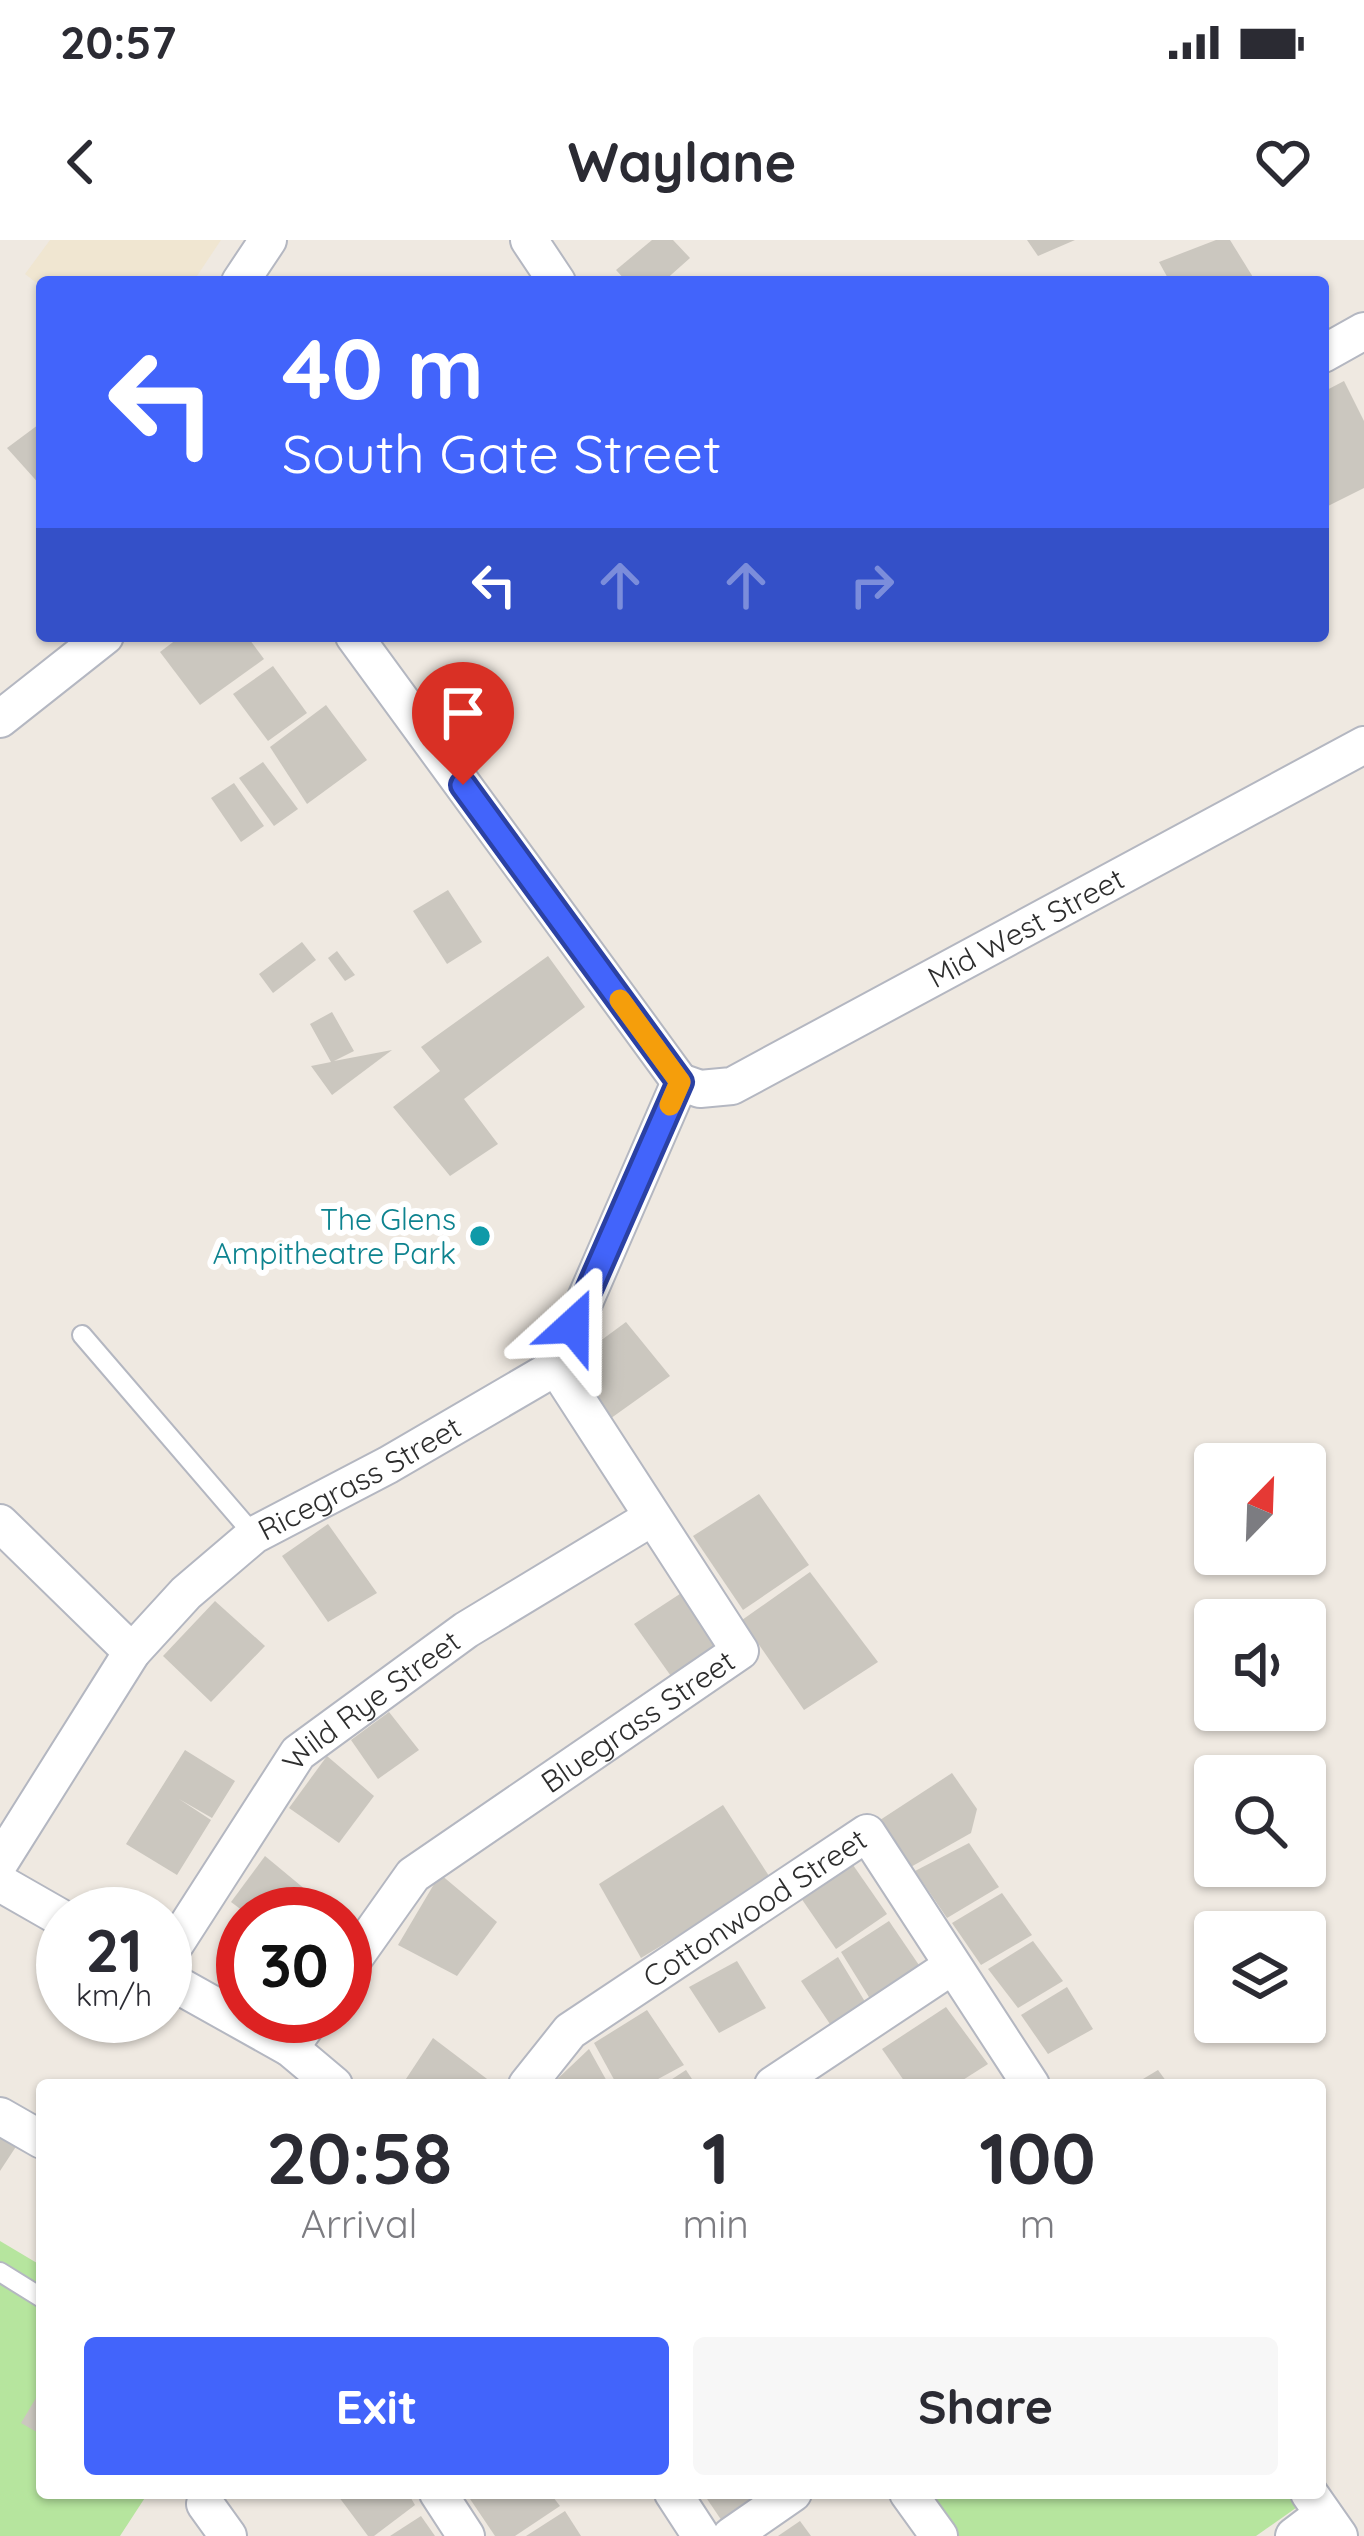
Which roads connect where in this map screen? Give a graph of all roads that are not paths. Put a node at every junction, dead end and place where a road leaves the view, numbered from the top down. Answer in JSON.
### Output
{"nodes":[{"id":1,"x":268,"y":240,"type":"edge"},
{"id":2,"x":529,"y":240,"type":"edge"},
{"id":3,"x":244,"y":276,"type":"edge"},
{"id":4,"x":553,"y":276,"type":"edge"},
{"id":5,"x":1364,"y":332,"type":"edge"},
{"id":6,"x":1329,"y":351,"type":"edge"},
{"id":7,"x":97,"y":642,"type":"edge"},
{"id":8,"x":358,"y":642,"type":"edge"},
{"id":9,"x":0,"y":719,"type":"edge"},
{"id":10,"x":1364,"y":745,"type":"edge"},
{"id":11,"x":680,"y":1082,"type":"junction"},
{"id":12,"x":82,"y":1335,"type":"dead end"},
{"id":13,"x":556,"y":1367,"type":"junction"},
{"id":14,"x":651,"y":1518,"type":"junction"},
{"id":15,"x":0,"y":1522,"type":"edge"},
{"id":16,"x":254,"y":1535,"type":"junction"},
{"id":17,"x":132,"y":1652,"type":"junction"},
{"id":18,"x":0,"y":1862,"type":"edge"},
{"id":19,"x":0,"y":1883,"type":"edge"},
{"id":20,"x":36,"y":1904,"type":"edge"},
{"id":21,"x":192,"y":1918,"type":"edge"},
{"id":22,"x":372,"y":1933,"type":"edge"},
{"id":23,"x":952,"y":1966,"type":"junction"},
{"id":24,"x":192,"y":1993,"type":"edge"},
{"id":25,"x":294,"y":2043,"type":"edge"},
{"id":26,"x":290,"y":2048,"type":"junction"},
{"id":27,"x":327,"y":2079,"type":"edge"},
{"id":28,"x":531,"y":2079,"type":"edge"},
{"id":29,"x":781,"y":2079,"type":"edge"},
{"id":30,"x":1027,"y":2079,"type":"edge"},
{"id":31,"x":0,"y":2116,"type":"edge"},
{"id":32,"x":36,"y":2137,"type":"edge"},
{"id":33,"x":0,"y":2272,"type":"edge"},
{"id":34,"x":36,"y":2294,"type":"edge"},
{"id":35,"x":442,"y":2499,"type":"edge"},
{"id":36,"x":677,"y":2499,"type":"edge"},
{"id":37,"x":784,"y":2499,"type":"edge"},
{"id":38,"x":912,"y":2499,"type":"edge"},
{"id":39,"x":205,"y":2504,"type":"dead end"},
{"id":40,"x":1324,"y":2514,"type":"edge"},
{"id":41,"x":228,"y":2536,"type":"edge"},
{"id":42,"x":466,"y":2536,"type":"edge"},
{"id":43,"x":701,"y":2536,"type":"edge"},
{"id":44,"x":731,"y":2536,"type":"edge"},
{"id":45,"x":939,"y":2536,"type":"edge"},
{"id":46,"x":1294,"y":2536,"type":"edge"}],
"edges":[{"from":1,"to":3,"type":"street"},
{"from":2,"to":4,"type":"street"},
{"from":5,"to":6,"type":"street"},
{"from":7,"to":9,"type":"street"},
{"from":8,"to":11,"type":"street"},
{"from":10,"to":11,"type":"street","name":"Mid West Street"},
{"from":11,"to":13,"type":"street"},
{"from":12,"to":16,"type":"lane"},
{"from":13,"to":14,"type":"street","name":"Bluegrass Street"},
{"from":13,"to":16,"type":"street","name":"Ricegrass Street"},
{"from":14,"to":21,"type":"street","name":"Wild Rye Street"},
{"from":14,"to":22,"type":"street","name":"Bluegrass Street"},
{"from":15,"to":17,"type":"street"},
{"from":16,"to":17,"type":"street","name":"Ricegrass Street"},
{"from":17,"to":18,"type":"street","name":"Ricegrass Street"},
{"from":19,"to":20,"type":"street"},
{"from":23,"to":28,"type":"street","name":"Cottonwood Street"},
{"from":23,"to":29,"type":"street"},
{"from":23,"to":30,"type":"street","name":"Cottonwood Street"},
{"from":24,"to":26,"type":"street"},
{"from":25,"to":26,"type":"street"},
{"from":26,"to":27,"type":"street"},
{"from":31,"to":32,"type":"street"},
{"from":33,"to":34,"type":"lane"},
{"from":35,"to":42,"type":"street"},
{"from":36,"to":43,"type":"street"},
{"from":37,"to":44,"type":"street"},
{"from":38,"to":45,"type":"street"},
{"from":39,"to":41,"type":"street"},
{"from":40,"to":46,"type":"street"}]}
